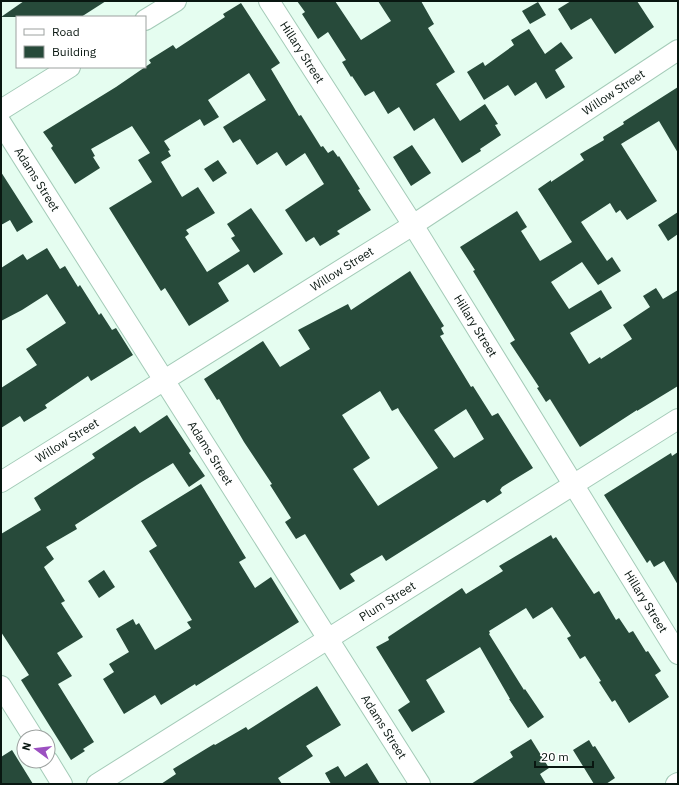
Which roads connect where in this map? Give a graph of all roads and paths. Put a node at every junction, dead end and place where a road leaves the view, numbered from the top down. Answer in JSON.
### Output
{"nodes":[{"id":1,"x":176,"y":1,"type":"edge"},
{"id":2,"x":269,"y":1,"type":"edge"},
{"id":3,"x":146,"y":19,"type":"edge"},
{"id":4,"x":678,"y":50,"type":"edge"},
{"id":5,"x":68,"y":68,"type":"edge"},
{"id":6,"x":1,"y":110,"type":"edge"},
{"id":7,"x":1,"y":122,"type":"edge"},
{"id":8,"x":413,"y":225,"type":"junction"},
{"id":9,"x":164,"y":380,"type":"junction"},
{"id":10,"x":678,"y":419,"type":"edge"},
{"id":11,"x":1,"y":482,"type":"edge"},
{"id":12,"x":573,"y":485,"type":"junction"},
{"id":13,"x":328,"y":639,"type":"junction"},
{"id":14,"x":678,"y":654,"type":"edge"},
{"id":15,"x":1,"y":686,"type":"edge"},
{"id":16,"x":28,"y":729,"type":"edge"},
{"id":17,"x":53,"y":769,"type":"edge"},
{"id":18,"x":62,"y":784,"type":"edge"},
{"id":19,"x":97,"y":784,"type":"edge"},
{"id":20,"x":420,"y":784,"type":"edge"}],
"edges":[{"from":1,"to":3,"type":"street"},
{"from":2,"to":8,"type":"street","name":"Hillary Street"},
{"from":4,"to":8,"type":"street","name":"Willow Street"},
{"from":5,"to":6,"type":"street"},
{"from":7,"to":9,"type":"street","name":"Adams Street"},
{"from":8,"to":9,"type":"street","name":"Willow Street"},
{"from":8,"to":12,"type":"street","name":"Hillary Street"},
{"from":9,"to":11,"type":"street","name":"Willow Street"},
{"from":9,"to":13,"type":"street","name":"Adams Street"},
{"from":10,"to":12,"type":"street","name":"Plum Street"},
{"from":12,"to":13,"type":"street","name":"Plum Street"},
{"from":12,"to":14,"type":"street","name":"Hillary Street"},
{"from":13,"to":19,"type":"street","name":"Plum Street"},
{"from":13,"to":20,"type":"street","name":"Adams Street"},
{"from":15,"to":16,"type":"street"},
{"from":17,"to":18,"type":"street"}]}
